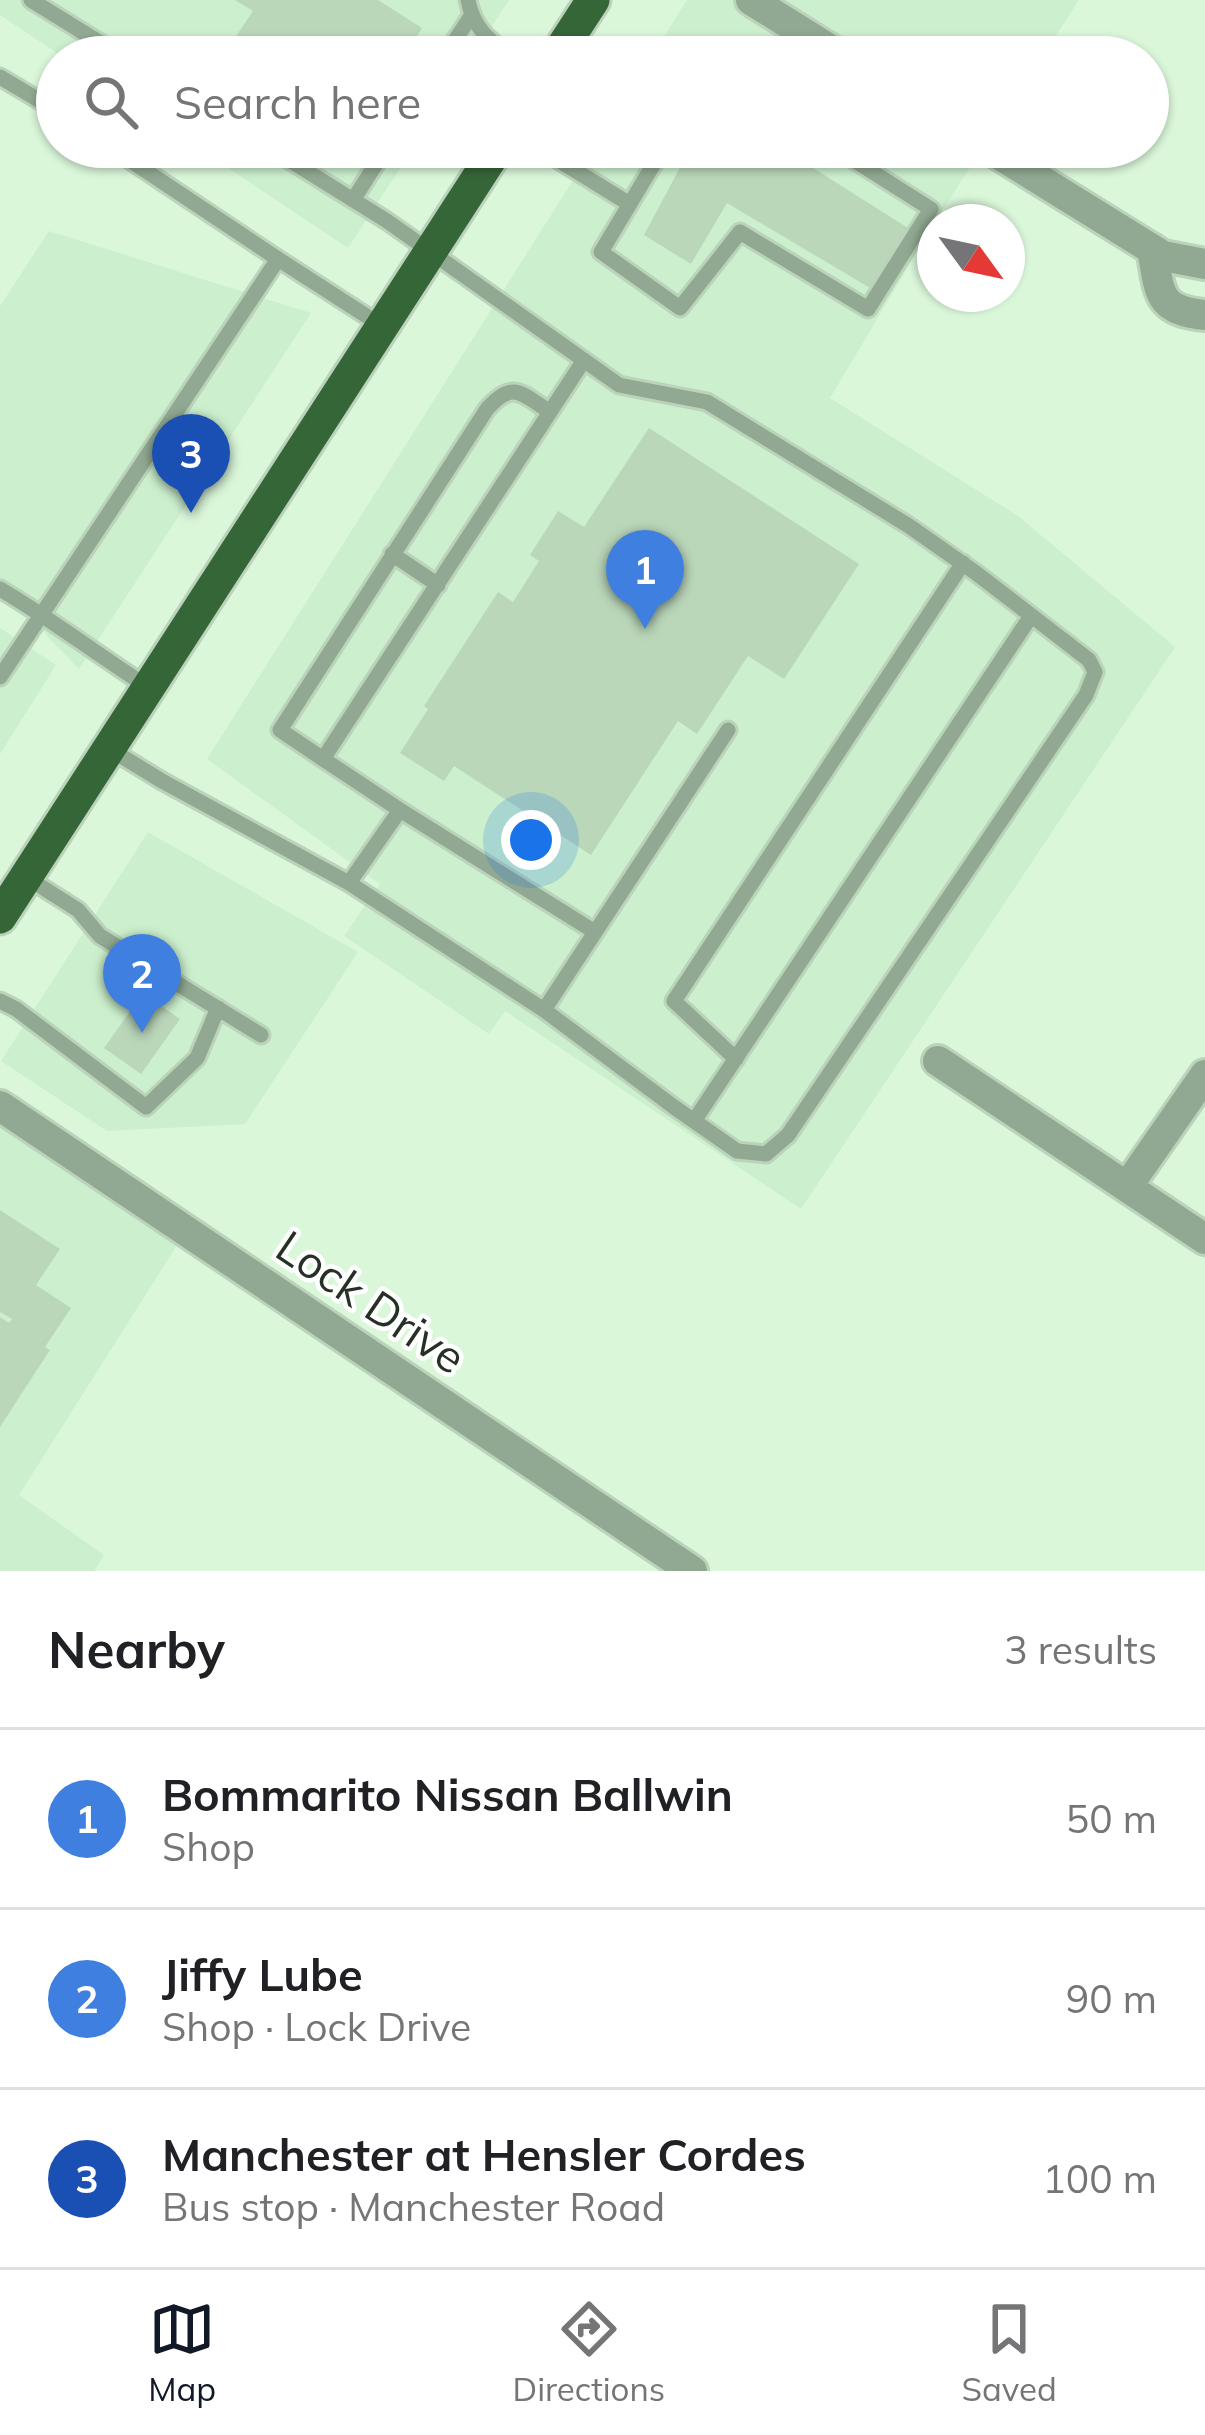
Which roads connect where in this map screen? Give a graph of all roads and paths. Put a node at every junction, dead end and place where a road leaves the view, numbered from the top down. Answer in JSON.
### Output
{"nodes":[{"id":1,"x":31,"y":0,"type":"edge"},
{"id":2,"x":592,"y":0,"type":"edge"},
{"id":3,"x":751,"y":0,"type":"edge"},
{"id":4,"x":469,"y":8,"type":"edge"},
{"id":5,"x":89,"y":36,"type":"edge"},
{"id":6,"x":455,"y":36,"type":"edge"},
{"id":7,"x":486,"y":36,"type":"edge"},
{"id":8,"x":569,"y":36,"type":"edge"},
{"id":9,"x":808,"y":36,"type":"edge"},
{"id":10,"x":0,"y":76,"type":"edge"},
{"id":11,"x":36,"y":99,"type":"edge"},
{"id":12,"x":142,"y":168,"type":"edge"},
{"id":13,"x":302,"y":168,"type":"edge"},
{"id":14,"x":374,"y":168,"type":"edge"},
{"id":15,"x":485,"y":168,"type":"edge"},
{"id":16,"x":571,"y":168,"type":"edge"},
{"id":17,"x":650,"y":168,"type":"edge"},
{"id":18,"x":866,"y":168,"type":"edge"},
{"id":19,"x":1021,"y":168,"type":"edge"},
{"id":20,"x":353,"y":200,"type":"junction"},
{"id":21,"x":628,"y":203,"type":"junction"},
{"id":22,"x":1152,"y":249,"type":"junction"},
{"id":23,"x":431,"y":252,"type":"junction"},
{"id":24,"x":278,"y":259,"type":"junction"},
{"id":25,"x":1205,"y":265,"type":"edge"},
{"id":26,"x":1205,"y":314,"type":"edge"},
{"id":27,"x":382,"y":326,"type":"junction"},
{"id":28,"x":584,"y":359,"type":"junction"},
{"id":29,"x":550,"y":412,"type":"junction"},
{"id":30,"x":392,"y":554,"type":"junction"},
{"id":31,"x":963,"y":563,"type":"junction"},
{"id":32,"x":438,"y":585,"type":"junction"},
{"id":33,"x":0,"y":589,"type":"edge"},
{"id":34,"x":42,"y":614,"type":"junction"},
{"id":35,"x":1031,"y":616,"type":"junction"},
{"id":36,"x":0,"y":677,"type":"edge"},
{"id":37,"x":148,"y":687,"type":"junction"},
{"id":38,"x":728,"y":730,"type":"dead end"},
{"id":39,"x":108,"y":748,"type":"junction"},
{"id":40,"x":323,"y":759,"type":"junction"},
{"id":41,"x":400,"y":810,"type":"junction"},
{"id":42,"x":26,"y":877,"type":"junction"},
{"id":43,"x":350,"y":883,"type":"junction"},
{"id":44,"x":0,"y":917,"type":"edge"},
{"id":45,"x":595,"y":932,"type":"junction"},
{"id":46,"x":8,"y":1005,"type":"edge"},
{"id":47,"x":218,"y":1008,"type":"junction"},
{"id":48,"x":544,"y":1010,"type":"junction"},
{"id":49,"x":261,"y":1035,"type":"dead end"},
{"id":50,"x":736,"y":1059,"type":"junction"},
{"id":51,"x":938,"y":1061,"type":"dead end"},
{"id":52,"x":1205,"y":1075,"type":"edge"},
{"id":53,"x":0,"y":1106,"type":"edge"},
{"id":54,"x":694,"y":1121,"type":"junction"},
{"id":55,"x":1126,"y":1187,"type":"junction"},
{"id":56,"x":1205,"y":1239,"type":"edge"},
{"id":57,"x":692,"y":1571,"type":"edge"}],
"edges":[{"from":1,"to":5,"type":"lane"},
{"from":2,"to":8,"type":"highway"},
{"from":3,"to":9,"type":"street"},
{"from":4,"to":6,"type":"lane"},
{"from":4,"to":7,"type":"lane"},
{"from":10,"to":11,"type":"lane"},
{"from":12,"to":24,"type":"lane"},
{"from":13,"to":20,"type":"lane"},
{"from":14,"to":20,"type":"lane"},
{"from":15,"to":23,"type":"highway"},
{"from":16,"to":21,"type":"lane"},
{"from":17,"to":21,"type":"lane"},
{"from":18,"to":21,"type":"lane"},
{"from":19,"to":22,"type":"street"},
{"from":20,"to":23,"type":"lane"},
{"from":22,"to":25,"type":"street"},
{"from":22,"to":26,"type":"street"},
{"from":23,"to":27,"type":"highway"},
{"from":23,"to":28,"type":"lane"},
{"from":24,"to":27,"type":"lane"},
{"from":24,"to":34,"type":"lane"},
{"from":27,"to":37,"type":"highway"},
{"from":28,"to":29,"type":"lane"},
{"from":28,"to":31,"type":"lane"},
{"from":29,"to":30,"type":"lane"},
{"from":29,"to":32,"type":"lane"},
{"from":30,"to":32,"type":"lane"},
{"from":30,"to":40,"type":"lane"},
{"from":31,"to":35,"type":"lane"},
{"from":31,"to":50,"type":"lane"},
{"from":32,"to":40,"type":"lane"},
{"from":33,"to":34,"type":"lane"},
{"from":34,"to":36,"type":"lane"},
{"from":34,"to":37,"type":"lane"},
{"from":35,"to":50,"type":"lane"},
{"from":35,"to":54,"type":"lane"},
{"from":37,"to":39,"type":"highway"},
{"from":38,"to":45,"type":"lane"},
{"from":39,"to":42,"type":"highway"},
{"from":39,"to":43,"type":"lane"},
{"from":40,"to":41,"type":"lane"},
{"from":41,"to":43,"type":"lane"},
{"from":41,"to":45,"type":"lane"},
{"from":42,"to":44,"type":"highway"},
{"from":42,"to":47,"type":"lane"},
{"from":43,"to":48,"type":"lane"},
{"from":45,"to":48,"type":"lane"},
{"from":46,"to":47,"type":"lane"},
{"from":47,"to":49,"type":"lane"},
{"from":48,"to":54,"type":"lane"},
{"from":50,"to":54,"type":"lane"},
{"from":51,"to":55,"type":"street"},
{"from":52,"to":55,"type":"street"},
{"from":53,"to":57,"type":"street","name":"Lock Drive"},
{"from":55,"to":56,"type":"street"}]}
